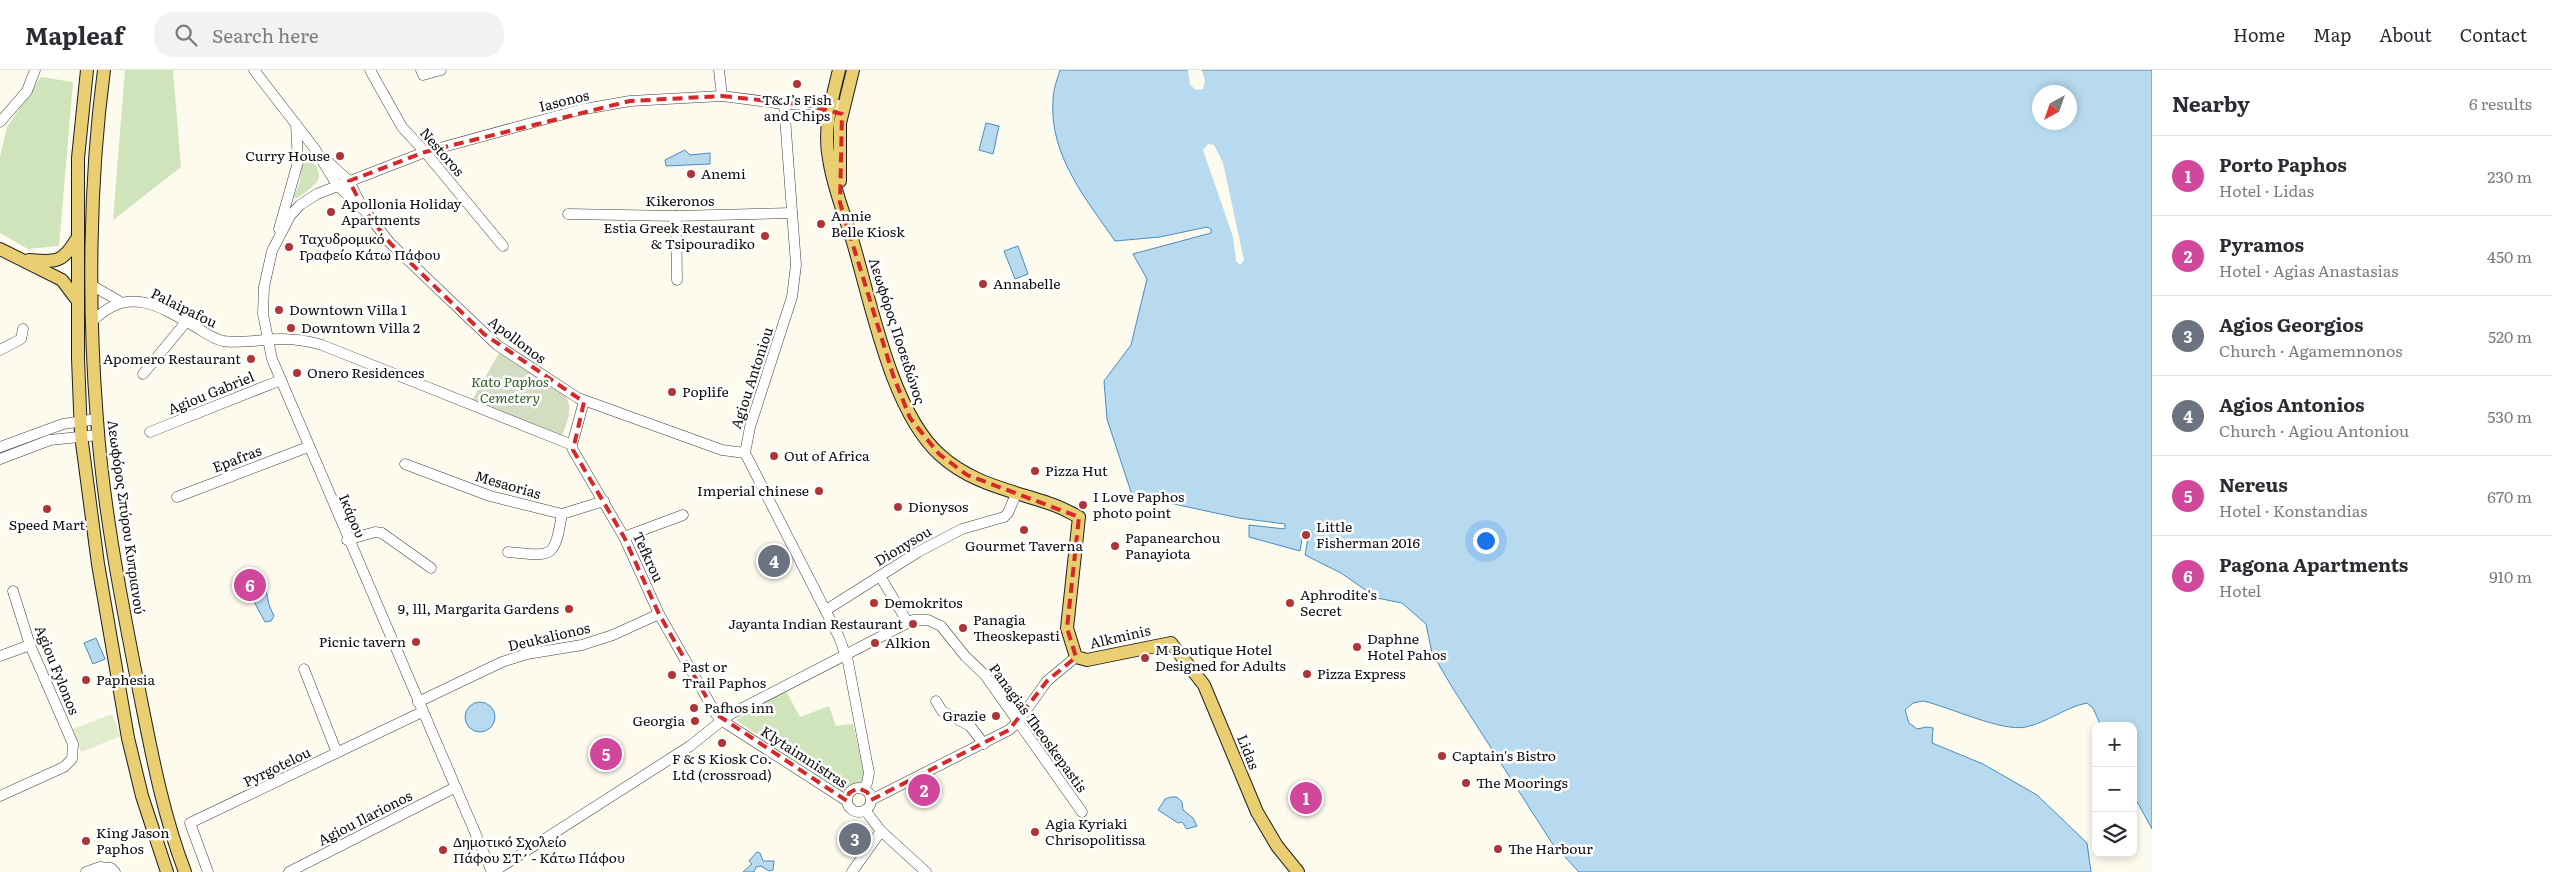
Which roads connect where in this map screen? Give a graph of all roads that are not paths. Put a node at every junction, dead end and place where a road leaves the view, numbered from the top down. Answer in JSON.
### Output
{"nodes":[{"id":1,"x":35,"y":70,"type":"edge"},
{"id":2,"x":87,"y":70,"type":"edge"},
{"id":3,"x":104,"y":70,"type":"edge"},
{"id":4,"x":254,"y":70,"type":"edge"},
{"id":5,"x":370,"y":70,"type":"edge"},
{"id":6,"x":421,"y":70,"type":"edge"},
{"id":7,"x":441,"y":70,"type":"edge"},
{"id":8,"x":719,"y":70,"type":"edge"},
{"id":9,"x":840,"y":70,"type":"edge"},
{"id":10,"x":853,"y":70,"type":"edge"},
{"id":11,"x":722,"y":96,"type":"junction"},
{"id":12,"x":784,"y":104,"type":"junction"},
{"id":13,"x":836,"y":109,"type":"junction"},
{"id":14,"x":0,"y":122,"type":"edge"},
{"id":15,"x":296,"y":124,"type":"junction"},
{"id":16,"x":315,"y":149,"type":"junction"},
{"id":17,"x":425,"y":152,"type":"junction"},
{"id":18,"x":348,"y":181,"type":"junction"},
{"id":19,"x":336,"y":186,"type":"junction"},
{"id":20,"x":365,"y":211,"type":"junction"},
{"id":21,"x":792,"y":212,"type":"junction"},
{"id":22,"x":568,"y":214,"type":"dead end"},
{"id":23,"x":676,"y":216,"type":"junction"},
{"id":24,"x":77,"y":238,"type":"junction"},
{"id":25,"x":276,"y":242,"type":"junction"},
{"id":26,"x":503,"y":246,"type":"dead end"},
{"id":27,"x":0,"y":249,"type":"edge"},
{"id":28,"x":21,"y":259,"type":"junction"},
{"id":29,"x":677,"y":280,"type":"dead end"},
{"id":30,"x":93,"y":286,"type":"junction"},
{"id":31,"x":78,"y":300,"type":"junction"},
{"id":32,"x":119,"y":302,"type":"junction"},
{"id":33,"x":93,"y":321,"type":"junction"},
{"id":34,"x":186,"y":322,"type":"junction"},
{"id":35,"x":23,"y":329,"type":"dead end"},
{"id":36,"x":266,"y":340,"type":"junction"},
{"id":37,"x":0,"y":350,"type":"edge"},
{"id":38,"x":143,"y":374,"type":"dead end"},
{"id":39,"x":281,"y":380,"type":"junction"},
{"id":40,"x":584,"y":401,"type":"junction"},
{"id":41,"x":79,"y":420,"type":"junction"},
{"id":42,"x":97,"y":420,"type":"junction"},
{"id":43,"x":150,"y":432,"type":"dead end"},
{"id":44,"x":81,"y":435,"type":"junction"},
{"id":45,"x":98,"y":435,"type":"junction"},
{"id":46,"x":572,"y":445,"type":"junction"},
{"id":47,"x":0,"y":447,"type":"edge"},
{"id":48,"x":308,"y":447,"type":"junction"},
{"id":49,"x":745,"y":453,"type":"junction"},
{"id":50,"x":0,"y":459,"type":"edge"},
{"id":51,"x":404,"y":464,"type":"dead end"},
{"id":52,"x":1016,"y":494,"type":"junction"},
{"id":53,"x":177,"y":497,"type":"dead end"},
{"id":54,"x":604,"y":501,"type":"junction"},
{"id":55,"x":562,"y":514,"type":"junction"},
{"id":56,"x":683,"y":515,"type":"dead end"},
{"id":57,"x":624,"y":537,"type":"junction"},
{"id":58,"x":347,"y":540,"type":"junction"},
{"id":59,"x":508,"y":552,"type":"dead end"},
{"id":60,"x":431,"y":568,"type":"dead end"},
{"id":61,"x":880,"y":576,"type":"junction"},
{"id":62,"x":13,"y":591,"type":"dead end"},
{"id":63,"x":826,"y":610,"type":"junction"},
{"id":64,"x":659,"y":614,"type":"junction"},
{"id":65,"x":908,"y":622,"type":"junction"},
{"id":66,"x":1171,"y":643,"type":"joint"},
{"id":67,"x":30,"y":645,"type":"junction"},
{"id":68,"x":846,"y":655,"type":"junction"},
{"id":69,"x":0,"y":656,"type":"edge"},
{"id":70,"x":1076,"y":657,"type":"junction"},
{"id":71,"x":304,"y":669,"type":"dead end"},
{"id":72,"x":936,"y":701,"type":"dead end"},
{"id":73,"x":418,"y":702,"type":"junction"},
{"id":74,"x":422,"y":712,"type":"junction"},
{"id":75,"x":721,"y":720,"type":"junction"},
{"id":76,"x":1017,"y":723,"type":"junction"},
{"id":77,"x":984,"y":744,"type":"junction"},
{"id":78,"x":338,"y":753,"type":"junction"},
{"id":79,"x":454,"y":788,"type":"junction"},
{"id":80,"x":863,"y":789,"type":"junction"},
{"id":81,"x":0,"y":796,"type":"edge"},
{"id":82,"x":871,"y":800,"type":"junction"},
{"id":83,"x":847,"y":801,"type":"junction"},
{"id":84,"x":865,"y":810,"type":"junction"},
{"id":85,"x":1082,"y":812,"type":"dead end"},
{"id":86,"x":881,"y":831,"type":"junction"},
{"id":87,"x":86,"y":872,"type":"edge"},
{"id":88,"x":115,"y":872,"type":"edge"},
{"id":89,"x":167,"y":872,"type":"edge"},
{"id":90,"x":185,"y":872,"type":"edge"},
{"id":91,"x":208,"y":872,"type":"edge"},
{"id":92,"x":288,"y":872,"type":"edge"},
{"id":93,"x":492,"y":872,"type":"edge"},
{"id":94,"x":852,"y":872,"type":"edge"},
{"id":95,"x":926,"y":872,"type":"edge"},
{"id":96,"x":1298,"y":872,"type":"edge"}],
"edges":[{"from":1,"to":14,"type":"street"},
{"from":2,"to":24,"type":"main road"},
{"from":3,"to":30,"type":"main road","name":"Λεωφόρος Σπύρου Κυπριανού"},
{"from":4,"to":15,"type":"street","name":"Apollonos"},
{"from":5,"to":17,"type":"street","name":"Nestoros"},
{"from":6,"to":7,"type":"street"},
{"from":8,"to":11,"type":"street"},
{"from":9,"to":13,"type":"main road","name":"Λεωφόρος Ποσειδώνος"},
{"from":10,"to":13,"type":"main road","name":"Λεωφόρος Ποσειδώνος"},
{"from":11,"to":12,"type":"street","name":"Iasonos"},
{"from":11,"to":17,"type":"street","name":"Iasonos"},
{"from":12,"to":13,"type":"street","name":"Iasonos"},
{"from":12,"to":21,"type":"street","name":"Agiou Antoniou"},
{"from":13,"to":52,"type":"main road","name":"Λεωφόρος Ποσειδώνος"},
{"from":15,"to":16,"type":"street","name":"Apollonos"},
{"from":15,"to":25,"type":"street"},
{"from":16,"to":18,"type":"street","name":"Apollonos"},
{"from":16,"to":19,"type":"street","name":"Apollonos"},
{"from":17,"to":18,"type":"street","name":"Iasonos"},
{"from":17,"to":26,"type":"street","name":"Nestoros"},
{"from":18,"to":19,"type":"street","name":"Iasonos"},
{"from":18,"to":20,"type":"street","name":"Apollonos"},
{"from":19,"to":20,"type":"street","name":"Apollonos"},
{"from":19,"to":25,"type":"street","name":"Ικάρου"},
{"from":20,"to":40,"type":"street","name":"Apollonos"},
{"from":21,"to":23,"type":"street","name":"Kikeronos"},
{"from":21,"to":49,"type":"street","name":"Agiou Antoniou"},
{"from":22,"to":23,"type":"street","name":"Kikeronos"},
{"from":23,"to":29,"type":"street"},
{"from":24,"to":28,"type":"main road"},
{"from":24,"to":31,"type":"main road"},
{"from":25,"to":36,"type":"street","name":"Ικάρου"},
{"from":27,"to":28,"type":"main road"},
{"from":28,"to":31,"type":"main road"},
{"from":30,"to":32,"type":"street"},
{"from":30,"to":33,"type":"main road","name":"Λεωφόρος Σπύρου Κυπριανού"},
{"from":31,"to":41,"type":"main road"},
{"from":32,"to":33,"type":"street"},
{"from":32,"to":34,"type":"street","name":"Palaipafou"},
{"from":33,"to":42,"type":"main road","name":"Λεωφόρος Σπύρου Κυπριανού"},
{"from":34,"to":36,"type":"street","name":"Palaipafou"},
{"from":34,"to":38,"type":"street"},
{"from":35,"to":37,"type":"street"},
{"from":36,"to":39,"type":"street","name":"Ικάρου"},
{"from":36,"to":46,"type":"street","name":"Palaipafou"},
{"from":39,"to":43,"type":"street","name":"Agiou Gabriel"},
{"from":39,"to":48,"type":"street","name":"Ικάρου"},
{"from":40,"to":46,"type":"street"},
{"from":40,"to":49,"type":"street","name":"Apollonos"},
{"from":41,"to":42,"type":"street"},
{"from":41,"to":44,"type":"main road"},
{"from":41,"to":47,"type":"street"},
{"from":42,"to":45,"type":"main road","name":"Λεωφόρος Σπύρου Κυπριανού"},
{"from":44,"to":45,"type":"street"},
{"from":44,"to":50,"type":"street"},
{"from":44,"to":89,"type":"main road"},
{"from":45,"to":90,"type":"main road","name":"Λεωφόρος Σπύρου Κυπριανού"},
{"from":46,"to":54,"type":"street","name":"Tefkrou"},
{"from":48,"to":53,"type":"street","name":"Epafras"},
{"from":48,"to":58,"type":"street","name":"Ικάρου"},
{"from":49,"to":63,"type":"street"},
{"from":51,"to":55,"type":"street","name":"Mesaorias"},
{"from":52,"to":61,"type":"street","name":"Dionysou"},
{"from":52,"to":70,"type":"main road","name":"Λεωφόρος Ποσειδώνος"},
{"from":54,"to":55,"type":"street"},
{"from":54,"to":57,"type":"street","name":"Tefkrou"},
{"from":55,"to":59,"type":"street"},
{"from":56,"to":57,"type":"street"},
{"from":57,"to":64,"type":"street","name":"Tefkrou"},
{"from":58,"to":60,"type":"street"},
{"from":58,"to":73,"type":"street","name":"Ικάρου"},
{"from":61,"to":63,"type":"street","name":"Dionysou"},
{"from":61,"to":65,"type":"street"},
{"from":62,"to":67,"type":"street","name":"Agiou Fylonos"},
{"from":63,"to":68,"type":"street"},
{"from":64,"to":73,"type":"street","name":"Deukalionos"},
{"from":64,"to":75,"type":"street","name":"Tefkrou"},
{"from":65,"to":68,"type":"street","name":"Panagias Theoskepastis"},
{"from":65,"to":76,"type":"street","name":"Panagias Theoskepastis"},
{"from":66,"to":70,"type":"main road","name":"Alkminis"},
{"from":66,"to":96,"type":"main road","name":"Lidas"},
{"from":67,"to":69,"type":"street"},
{"from":67,"to":81,"type":"street","name":"Agiou Fylonos"},
{"from":68,"to":75,"type":"street","name":"Panagias Theoskepastis"},
{"from":68,"to":80,"type":"street"},
{"from":70,"to":76,"type":"street","name":"Alkminis"},
{"from":71,"to":78,"type":"street"},
{"from":72,"to":77,"type":"street"},
{"from":73,"to":74,"type":"street","name":"Ικάρου"},
{"from":74,"to":78,"type":"street","name":"Pyrgotelou"},
{"from":74,"to":79,"type":"street","name":"Ικάρου"},
{"from":75,"to":83,"type":"street","name":"Klytaimnistras"},
{"from":75,"to":93,"type":"street","name":"Panagias Theoskepastis"},
{"from":76,"to":77,"type":"street"},
{"from":76,"to":85,"type":"street","name":"Panagias Theoskepastis"},
{"from":77,"to":82,"type":"street"},
{"from":78,"to":91,"type":"street","name":"Pyrgotelou"},
{"from":79,"to":92,"type":"street","name":"Agiou Ilarionos"},
{"from":79,"to":93,"type":"street","name":"Ικάρου"},
{"from":80,"to":82,"type":"street"},
{"from":80,"to":83,"type":"street"},
{"from":82,"to":84,"type":"street"},
{"from":83,"to":84,"type":"street"},
{"from":84,"to":86,"type":"street"},
{"from":86,"to":94,"type":"street"},
{"from":86,"to":95,"type":"street"},
{"from":87,"to":88,"type":"street"}]}
